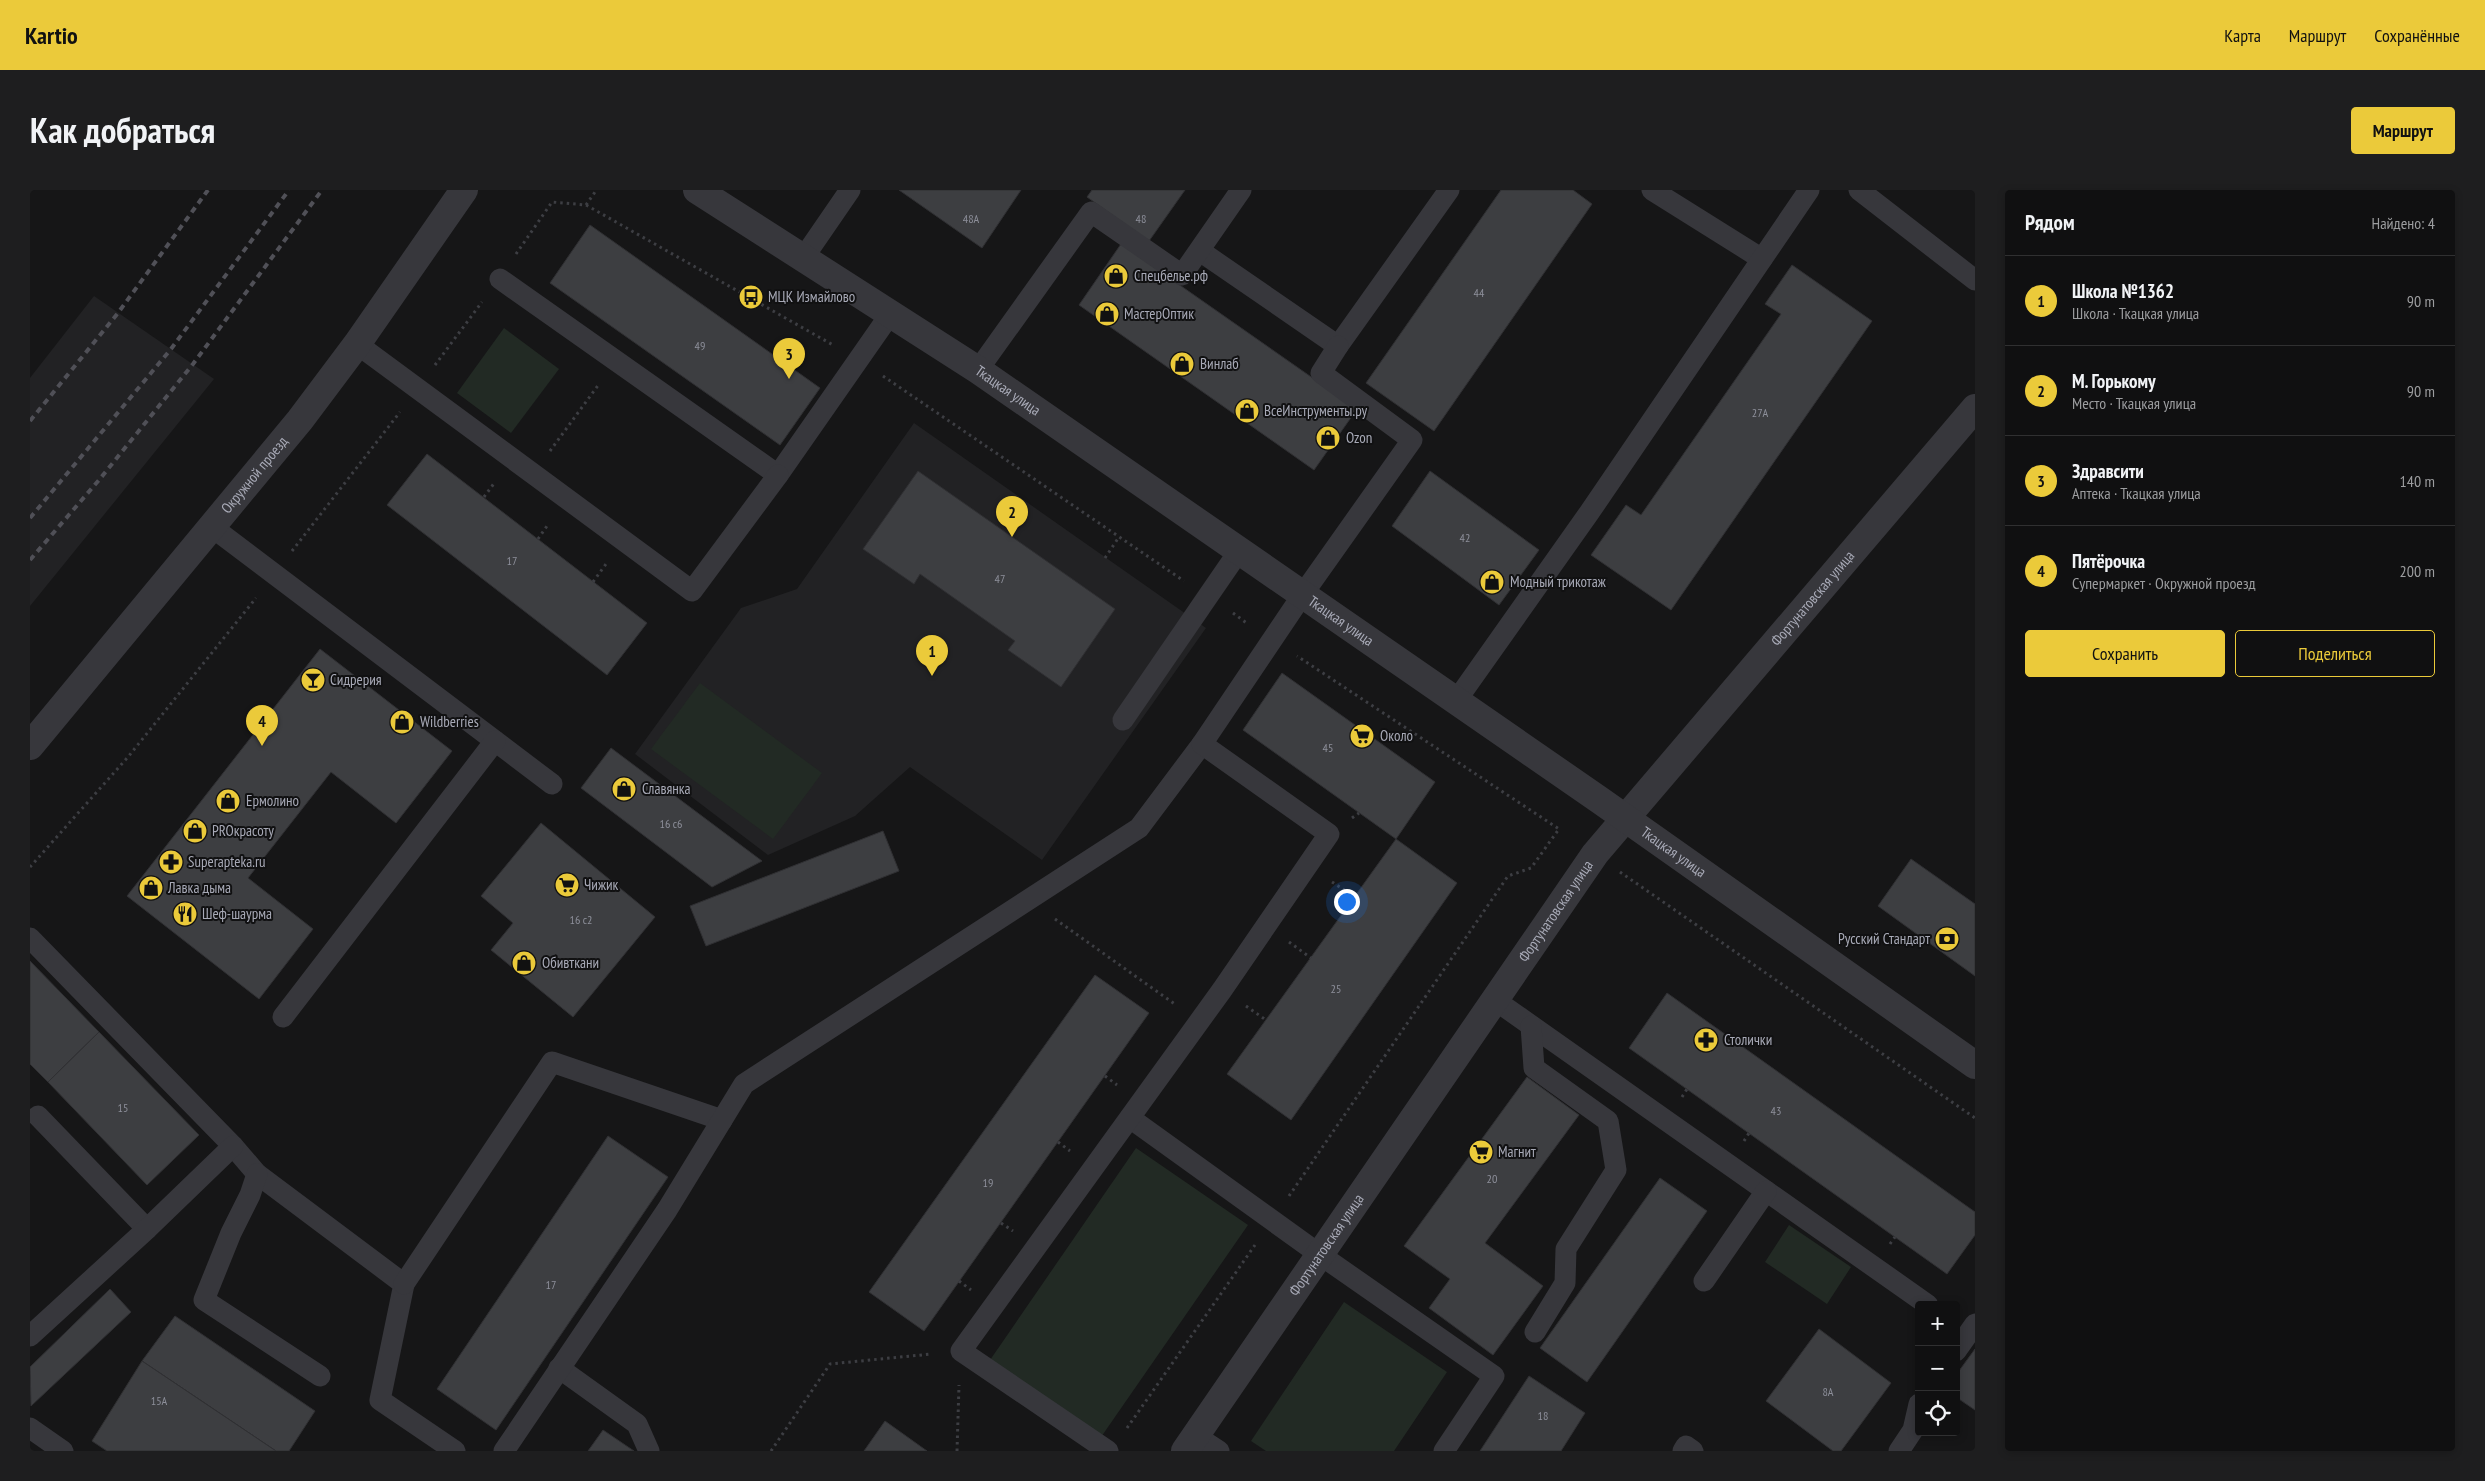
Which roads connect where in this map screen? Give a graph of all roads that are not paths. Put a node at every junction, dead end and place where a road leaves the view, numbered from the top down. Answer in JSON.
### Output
{"nodes":[{"id":1,"x":464,"y":190,"type":"edge"},
{"id":2,"x":697,"y":190,"type":"edge"},
{"id":3,"x":850,"y":190,"type":"edge"},
{"id":4,"x":1242,"y":190,"type":"edge"},
{"id":5,"x":1449,"y":190,"type":"edge"},
{"id":6,"x":1652,"y":190,"type":"edge"},
{"id":7,"x":1809,"y":190,"type":"edge"},
{"id":8,"x":1859,"y":190,"type":"edge"},
{"id":9,"x":1200,"y":250,"type":"junction"},
{"id":10,"x":804,"y":257,"type":"junction"},
{"id":11,"x":1762,"y":259,"type":"junction"},
{"id":12,"x":500,"y":278,"type":"road end"},
{"id":13,"x":1975,"y":280,"type":"edge"},
{"id":14,"x":891,"y":314,"type":"junction"},
{"id":15,"x":357,"y":344,"type":"junction"},
{"id":16,"x":1338,"y":346,"type":"junction"},
{"id":17,"x":978,"y":370,"type":"junction"},
{"id":18,"x":1970,"y":423,"type":"edge"},
{"id":19,"x":778,"y":475,"type":"junction"},
{"id":20,"x":212,"y":527,"type":"junction"},
{"id":21,"x":1239,"y":551,"type":"junction"},
{"id":22,"x":1303,"y":594,"type":"junction"},
{"id":23,"x":1456,"y":701,"type":"junction"},
{"id":24,"x":1123,"y":720,"type":"dead end"},
{"id":25,"x":495,"y":741,"type":"junction"},
{"id":26,"x":1202,"y":744,"type":"junction"},
{"id":27,"x":30,"y":746,"type":"edge"},
{"id":28,"x":552,"y":784,"type":"dead end"},
{"id":29,"x":1626,"y":818,"type":"junction"},
{"id":30,"x":30,"y":938,"type":"edge"},
{"id":31,"x":1495,"y":1000,"type":"junction"},
{"id":32,"x":283,"y":1018,"type":"dead end"},
{"id":33,"x":1531,"y":1026,"type":"junction"},
{"id":34,"x":1975,"y":1065,"type":"edge"},
{"id":35,"x":38,"y":1116,"type":"dead end"},
{"id":36,"x":1130,"y":1118,"type":"junction"},
{"id":37,"x":722,"y":1120,"type":"junction"},
{"id":38,"x":233,"y":1146,"type":"junction"},
{"id":39,"x":257,"y":1174,"type":"junction"},
{"id":40,"x":1766,"y":1191,"type":"junction"},
{"id":41,"x":147,"y":1230,"type":"junction"},
{"id":42,"x":1319,"y":1254,"type":"junction"},
{"id":43,"x":1704,"y":1282,"type":"dead end"},
{"id":44,"x":404,"y":1284,"type":"junction"},
{"id":45,"x":1922,"y":1301,"type":"edge"},
{"id":46,"x":1967,"y":1327,"type":"edge"},
{"id":47,"x":1535,"y":1332,"type":"dead end"},
{"id":48,"x":30,"y":1336,"type":"edge"},
{"id":49,"x":1958,"y":1346,"type":"edge"},
{"id":50,"x":559,"y":1368,"type":"junction"},
{"id":51,"x":320,"y":1376,"type":"dead end"},
{"id":52,"x":1915,"y":1421,"type":"edge"},
{"id":53,"x":30,"y":1428,"type":"edge"},
{"id":54,"x":1191,"y":1443,"type":"edge"},
{"id":55,"x":63,"y":1451,"type":"edge"},
{"id":56,"x":455,"y":1451,"type":"edge"},
{"id":57,"x":504,"y":1451,"type":"edge"},
{"id":58,"x":648,"y":1451,"type":"edge"},
{"id":59,"x":1108,"y":1451,"type":"edge"},
{"id":60,"x":1218,"y":1451,"type":"edge"},
{"id":61,"x":1444,"y":1451,"type":"edge"},
{"id":62,"x":1683,"y":1451,"type":"edge"},
{"id":63,"x":1693,"y":1451,"type":"edge"},
{"id":64,"x":1900,"y":1451,"type":"edge"}],
"edges":[{"from":1,"to":15,"type":"street","name":"Окружной проезд"},
{"from":2,"to":10,"type":"street","name":"Ткацкая улица"},
{"from":3,"to":10,"type":"lane"},
{"from":4,"to":9,"type":"lane"},
{"from":5,"to":16,"type":"lane"},
{"from":6,"to":11,"type":"lane"},
{"from":7,"to":11,"type":"lane"},
{"from":8,"to":13,"type":"lane"},
{"from":9,"to":16,"type":"lane"},
{"from":9,"to":17,"type":"lane"},
{"from":10,"to":14,"type":"street","name":"Ткацкая улица"},
{"from":11,"to":23,"type":"lane"},
{"from":12,"to":19,"type":"lane"},
{"from":14,"to":17,"type":"street","name":"Ткацкая улица"},
{"from":14,"to":19,"type":"lane"},
{"from":15,"to":19,"type":"lane"},
{"from":15,"to":20,"type":"street","name":"Окружной проезд"},
{"from":16,"to":22,"type":"lane"},
{"from":17,"to":21,"type":"street","name":"Ткацкая улица"},
{"from":18,"to":29,"type":"street","name":"Фортунатовская улица"},
{"from":20,"to":25,"type":"lane"},
{"from":20,"to":27,"type":"street","name":"Окружной проезд"},
{"from":21,"to":22,"type":"street","name":"Ткацкая улица"},
{"from":21,"to":24,"type":"lane"},
{"from":22,"to":23,"type":"street","name":"Ткацкая улица"},
{"from":22,"to":26,"type":"lane"},
{"from":23,"to":29,"type":"street","name":"Ткацкая улица"},
{"from":25,"to":28,"type":"lane"},
{"from":25,"to":32,"type":"lane"},
{"from":26,"to":36,"type":"lane"},
{"from":26,"to":37,"type":"lane"},
{"from":29,"to":31,"type":"street","name":"Фортунатовская улица"},
{"from":29,"to":34,"type":"street","name":"Ткацкая улица"},
{"from":30,"to":38,"type":"lane"},
{"from":31,"to":33,"type":"lane"},
{"from":31,"to":42,"type":"street","name":"Фортунатовская улица"},
{"from":33,"to":40,"type":"lane"},
{"from":33,"to":47,"type":"lane"},
{"from":35,"to":41,"type":"lane"},
{"from":36,"to":42,"type":"lane"},
{"from":36,"to":59,"type":"lane"},
{"from":37,"to":44,"type":"lane"},
{"from":37,"to":50,"type":"lane"},
{"from":38,"to":39,"type":"lane"},
{"from":38,"to":41,"type":"lane"},
{"from":39,"to":44,"type":"lane"},
{"from":39,"to":51,"type":"lane"},
{"from":40,"to":43,"type":"lane"},
{"from":40,"to":45,"type":"lane"},
{"from":41,"to":48,"type":"lane"},
{"from":42,"to":54,"type":"street","name":"Фортунатовская улица"},
{"from":42,"to":61,"type":"lane"},
{"from":44,"to":56,"type":"lane"},
{"from":46,"to":49,"type":"lane"},
{"from":50,"to":57,"type":"lane"},
{"from":50,"to":58,"type":"lane"},
{"from":52,"to":64,"type":"lane"},
{"from":53,"to":55,"type":"lane"},
{"from":54,"to":60,"type":"lane"},
{"from":62,"to":63,"type":"lane"}]}
